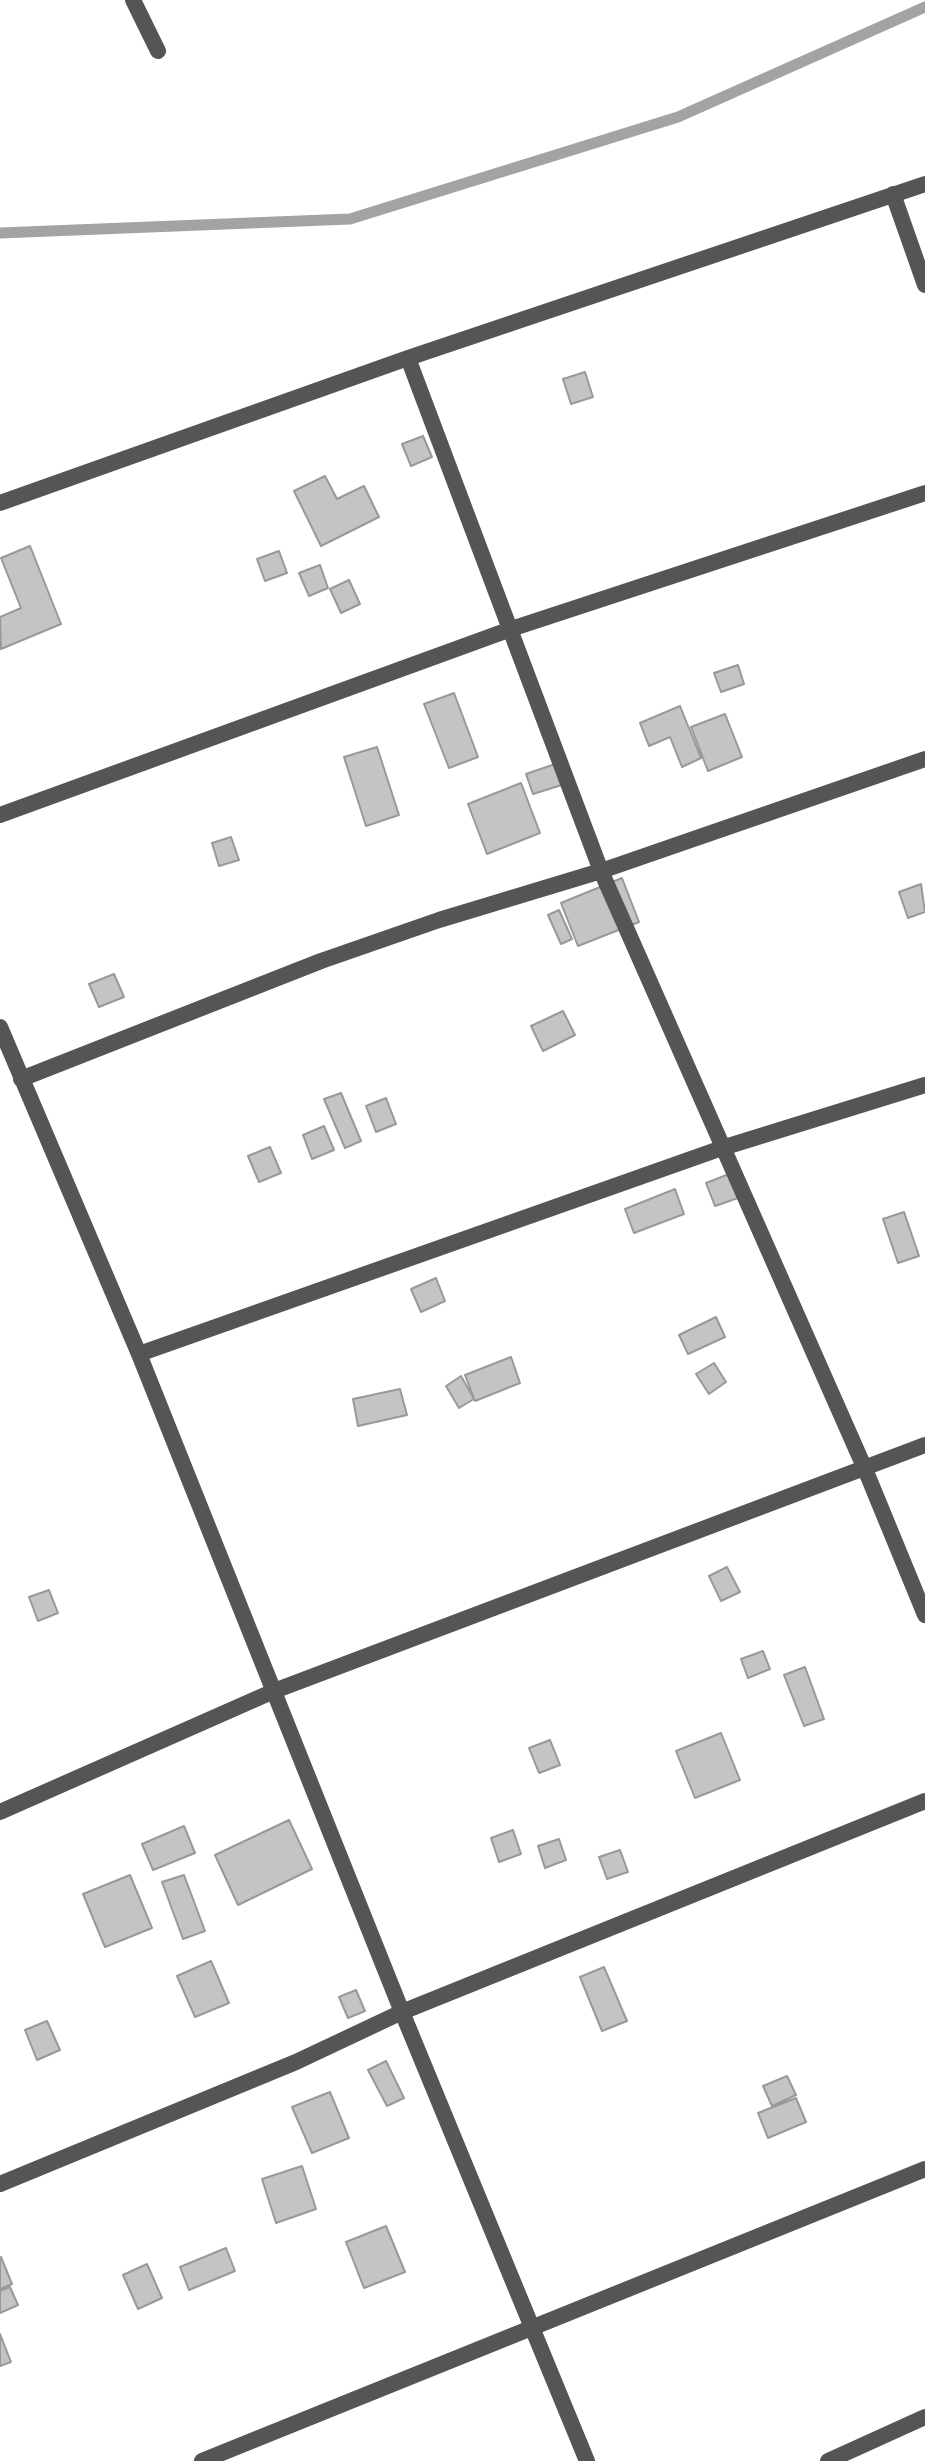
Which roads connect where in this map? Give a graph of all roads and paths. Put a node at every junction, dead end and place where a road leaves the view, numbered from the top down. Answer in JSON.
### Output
{"nodes":[{"id":1,"x":133,"y":0,"type":"edge"},
{"id":2,"x":158,"y":51,"type":"dead end"},
{"id":3,"x":925,"y":184,"type":"edge"},
{"id":4,"x":893,"y":194,"type":"junction"},
{"id":5,"x":925,"y":285,"type":"edge"},
{"id":6,"x":408,"y":358,"type":"junction"},
{"id":7,"x":925,"y":493,"type":"edge"},
{"id":8,"x":0,"y":503,"type":"edge"},
{"id":9,"x":511,"y":629,"type":"junction"},
{"id":10,"x":925,"y":759,"type":"edge"},
{"id":11,"x":0,"y":815,"type":"edge"},
{"id":12,"x":601,"y":871,"type":"junction"},
{"id":13,"x":0,"y":1027,"type":"edge"},
{"id":14,"x":21,"y":1079,"type":"junction"},
{"id":15,"x":925,"y":1085,"type":"edge"},
{"id":16,"x":722,"y":1148,"type":"junction"},
{"id":17,"x":139,"y":1354,"type":"junction"},
{"id":18,"x":925,"y":1445,"type":"edge"},
{"id":19,"x":865,"y":1469,"type":"junction"},
{"id":20,"x":925,"y":1615,"type":"edge"},
{"id":21,"x":274,"y":1691,"type":"junction"},
{"id":22,"x":925,"y":1801,"type":"edge"},
{"id":23,"x":0,"y":1812,"type":"edge"},
{"id":24,"x":402,"y":2012,"type":"junction"},
{"id":25,"x":925,"y":2169,"type":"edge"},
{"id":26,"x":0,"y":2184,"type":"edge"},
{"id":27,"x":534,"y":2325,"type":"junction"},
{"id":28,"x":925,"y":2417,"type":"edge"},
{"id":29,"x":202,"y":2461,"type":"edge"},
{"id":30,"x":587,"y":2461,"type":"edge"},
{"id":31,"x":828,"y":2461,"type":"edge"}],
"edges":[{"from":1,"to":2,"type":"street"},
{"from":3,"to":4,"type":"street"},
{"from":4,"to":5,"type":"street"},
{"from":4,"to":6,"type":"street"},
{"from":6,"to":8,"type":"street"},
{"from":6,"to":9,"type":"street"},
{"from":7,"to":9,"type":"street"},
{"from":9,"to":11,"type":"street"},
{"from":9,"to":12,"type":"street"},
{"from":10,"to":12,"type":"street"},
{"from":12,"to":14,"type":"street"},
{"from":12,"to":16,"type":"street"},
{"from":13,"to":14,"type":"street"},
{"from":14,"to":17,"type":"street"},
{"from":15,"to":16,"type":"street"},
{"from":16,"to":17,"type":"street"},
{"from":16,"to":19,"type":"street"},
{"from":17,"to":21,"type":"street"},
{"from":18,"to":19,"type":"street"},
{"from":19,"to":20,"type":"street"},
{"from":19,"to":21,"type":"street"},
{"from":21,"to":23,"type":"street"},
{"from":21,"to":24,"type":"street"},
{"from":22,"to":24,"type":"street"},
{"from":24,"to":26,"type":"street"},
{"from":24,"to":27,"type":"street"},
{"from":25,"to":27,"type":"street"},
{"from":27,"to":29,"type":"street"},
{"from":27,"to":30,"type":"street"},
{"from":28,"to":31,"type":"street"}]}
